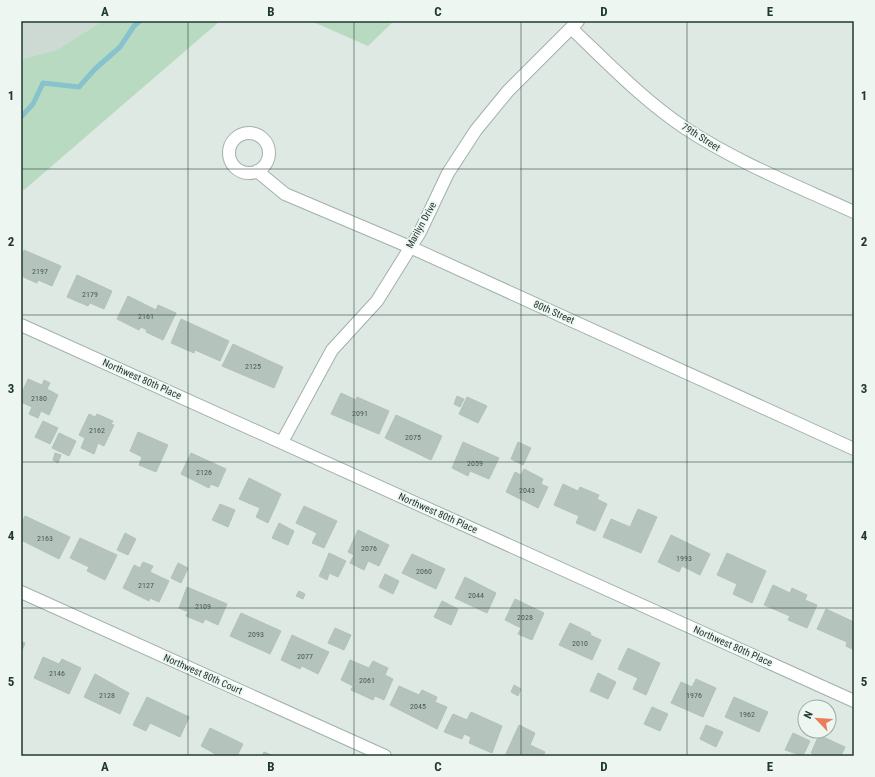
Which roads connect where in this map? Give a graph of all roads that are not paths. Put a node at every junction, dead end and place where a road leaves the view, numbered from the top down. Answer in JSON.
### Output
{"nodes":[{"id":1,"x":575,"y":24,"type":"edge"},
{"id":2,"x":257,"y":171,"type":"dead end"},
{"id":3,"x":854,"y":212,"type":"edge"},
{"id":4,"x":410,"y":247,"type":"junction"},
{"id":5,"x":21,"y":325,"type":"edge"},
{"id":6,"x":282,"y":442,"type":"junction"},
{"id":7,"x":854,"y":448,"type":"edge"},
{"id":8,"x":21,"y":592,"type":"edge"},
{"id":9,"x":854,"y":701,"type":"edge"},
{"id":10,"x":385,"y":756,"type":"edge"}],
"edges":[{"from":1,"to":3,"type":"street","name":"79th Street"},
{"from":1,"to":4,"type":"street","name":"Marilyn Drive"},
{"from":2,"to":4,"type":"street","name":"80th Street"},
{"from":4,"to":6,"type":"street","name":"Marilyn Drive"},
{"from":4,"to":7,"type":"street","name":"80th Street"},
{"from":5,"to":6,"type":"street","name":"Northwest 80th Place"},
{"from":6,"to":9,"type":"street","name":"Northwest 80th Place"},
{"from":8,"to":10,"type":"street","name":"Northwest 80th Court"}]}
